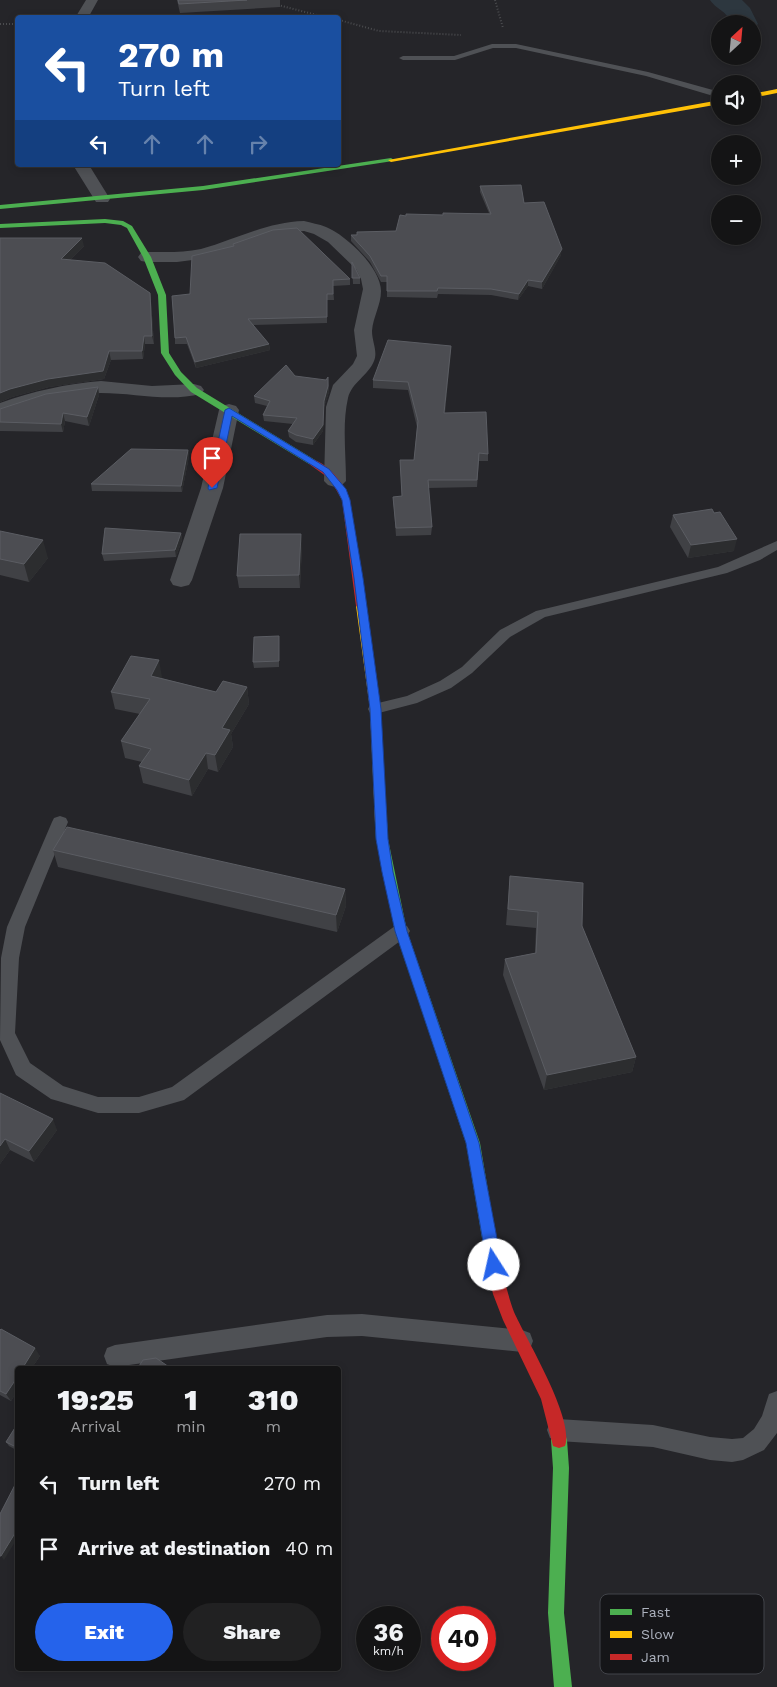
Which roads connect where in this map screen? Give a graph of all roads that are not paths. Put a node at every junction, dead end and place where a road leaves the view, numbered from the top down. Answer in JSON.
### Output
{"nodes":[{"id":1,"x":92,"y":0,"type":"edge"},
{"id":2,"x":83,"y":15,"type":"edge"},
{"id":3,"x":403,"y":58,"type":"dead end"},
{"id":4,"x":711,"y":92,"type":"edge"},
{"id":5,"x":777,"y":92,"type":"edge"},
{"id":6,"x":761,"y":95,"type":"edge"},
{"id":7,"x":711,"y":104,"type":"edge"},
{"id":8,"x":82,"y":167,"type":"edge"},
{"id":9,"x":102,"y":199,"type":"junction"},
{"id":10,"x":0,"y":207,"type":"edge"},
{"id":11,"x":0,"y":226,"type":"edge"},
{"id":12,"x":147,"y":258,"type":"junction"},
{"id":13,"x":194,"y":390,"type":"junction"},
{"id":14,"x":0,"y":410,"type":"edge"},
{"id":15,"x":229,"y":410,"type":"junction"},
{"id":16,"x":335,"y":481,"type":"junction"},
{"id":17,"x":777,"y":545,"type":"edge"},
{"id":18,"x":181,"y":580,"type":"dead end"},
{"id":19,"x":376,"y":709,"type":"junction"},
{"id":20,"x":60,"y":822,"type":"dead end"},
{"id":21,"x":401,"y":931,"type":"junction"},
{"id":22,"x":522,"y":1341,"type":"junction"},
{"id":23,"x":114,"y":1356,"type":"dead end"},
{"id":24,"x":777,"y":1402,"type":"edge"},
{"id":25,"x":558,"y":1430,"type":"junction"},
{"id":26,"x":563,"y":1687,"type":"edge"}],
"edges":[{"from":1,"to":2,"type":"street"},
{"from":3,"to":4,"type":"lane"},
{"from":5,"to":6,"type":"main road"},
{"from":7,"to":9,"type":"main road"},
{"from":8,"to":9,"type":"street"},
{"from":9,"to":10,"type":"main road"},
{"from":11,"to":12,"type":"main road"},
{"from":12,"to":13,"type":"main road"},
{"from":12,"to":16,"type":"street"},
{"from":13,"to":14,"type":"street"},
{"from":13,"to":15,"type":"main road"},
{"from":15,"to":16,"type":"main road"},
{"from":15,"to":18,"type":"street"},
{"from":16,"to":19,"type":"main road"},
{"from":17,"to":19,"type":"lane"},
{"from":19,"to":21,"type":"main road"},
{"from":20,"to":21,"type":"lane"},
{"from":21,"to":22,"type":"main road"},
{"from":22,"to":23,"type":"lane"},
{"from":22,"to":25,"type":"main road"},
{"from":24,"to":25,"type":"lane"},
{"from":25,"to":26,"type":"main road"}]}
